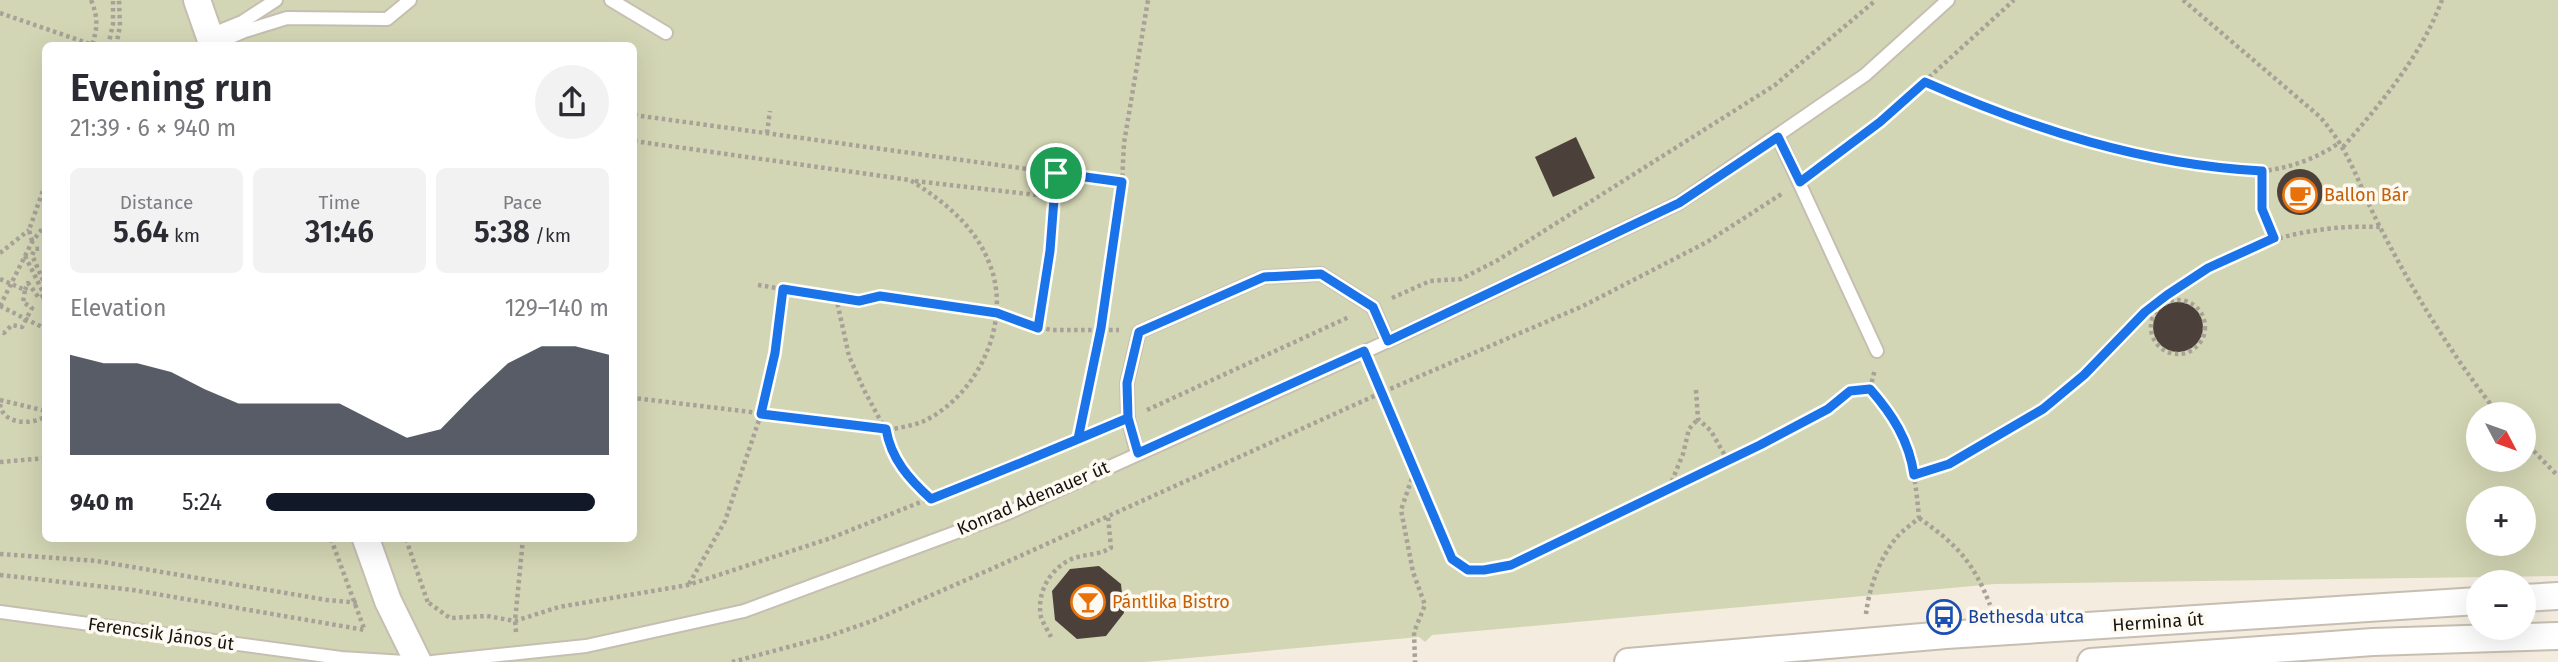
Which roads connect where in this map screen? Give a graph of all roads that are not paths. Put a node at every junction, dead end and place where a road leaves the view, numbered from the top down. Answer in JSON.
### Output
{"nodes":[{"id":1,"x":198,"y":0,"type":"edge"},
{"id":2,"x":276,"y":0,"type":"edge"},
{"id":3,"x":410,"y":0,"type":"edge"},
{"id":4,"x":611,"y":0,"type":"edge"},
{"id":5,"x":1948,"y":0,"type":"edge"},
{"id":6,"x":666,"y":33,"type":"dead end"},
{"id":7,"x":211,"y":42,"type":"edge"},
{"id":8,"x":1778,"y":137,"type":"junction"},
{"id":9,"x":1388,"y":341,"type":"junction"},
{"id":10,"x":1877,"y":351,"type":"dead end"},
{"id":11,"x":1138,"y":453,"type":"junction"},
{"id":12,"x":367,"y":542,"type":"edge"},
{"id":13,"x":2558,"y":596,"type":"edge"},
{"id":14,"x":2536,"y":597,"type":"edge"},
{"id":15,"x":2466,"y":602,"type":"edge"},
{"id":16,"x":2373,"y":608,"type":"junction"},
{"id":17,"x":0,"y":612,"type":"edge"},
{"id":18,"x":2558,"y":636,"type":"edge"},
{"id":19,"x":1911,"y":650,"type":"edge"},
{"id":20,"x":2373,"y":652,"type":"edge"},
{"id":21,"x":405,"y":662,"type":"edge"},
{"id":22,"x":418,"y":662,"type":"edge"},
{"id":23,"x":432,"y":662,"type":"edge"},
{"id":24,"x":1628,"y":662,"type":"edge"},
{"id":25,"x":2091,"y":662,"type":"edge"}],
"edges":[{"from":1,"to":7,"type":"street"},
{"from":2,"to":7,"type":"lane"},
{"from":3,"to":7,"type":"lane"},
{"from":4,"to":6,"type":"lane"},
{"from":5,"to":8,"type":"lane","name":"Konrad Adenauer út"},
{"from":8,"to":9,"type":"lane","name":"Konrad Adenauer út"},
{"from":8,"to":10,"type":"lane"},
{"from":9,"to":11,"type":"lane","name":"Konrad Adenauer út"},
{"from":9,"to":11,"type":"lane"},
{"from":11,"to":23,"type":"lane","name":"Konrad Adenauer út"},
{"from":12,"to":22,"type":"street"},
{"from":13,"to":14,"type":"street"},
{"from":15,"to":16,"type":"street","name":"Hermina út"},
{"from":16,"to":19,"type":"street","name":"Hermina út"},
{"from":16,"to":20,"type":"street"},
{"from":17,"to":21,"type":"lane","name":"Ferencsik János út"},
{"from":18,"to":20,"type":"street","name":"Hermina út"},
{"from":19,"to":24,"type":"street","name":"Hermina út"},
{"from":20,"to":25,"type":"street","name":"Hermina út"}]}
